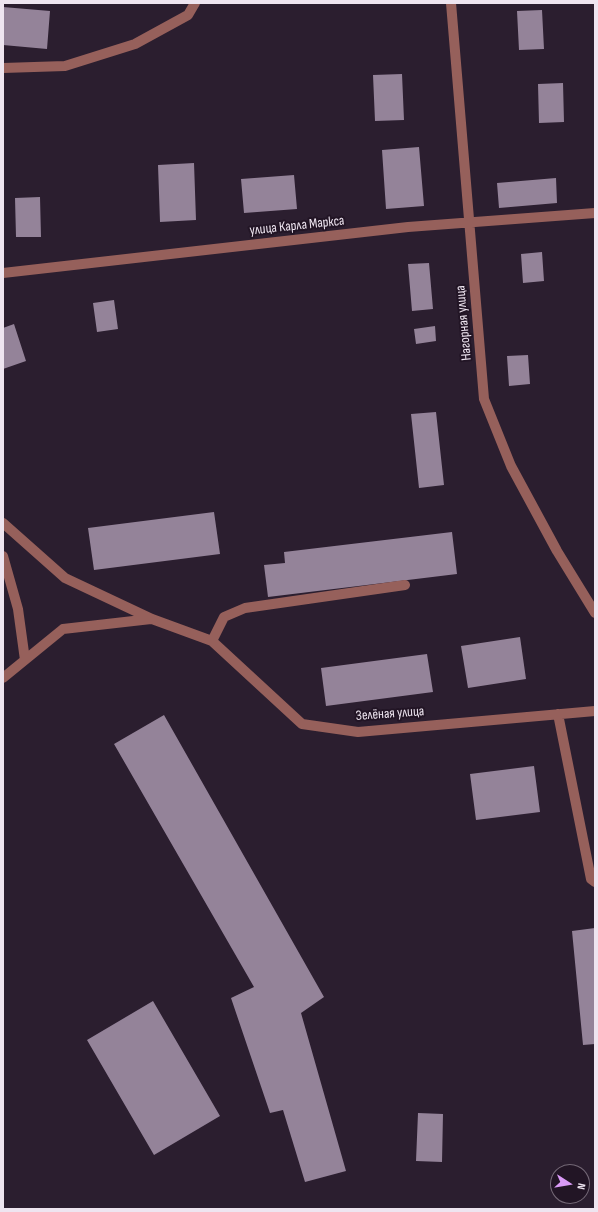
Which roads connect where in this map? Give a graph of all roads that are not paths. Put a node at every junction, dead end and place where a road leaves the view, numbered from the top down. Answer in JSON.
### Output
{"nodes":[{"id":1,"x":195,"y":3,"type":"edge"},
{"id":2,"x":451,"y":3,"type":"edge"},
{"id":3,"x":3,"y":68,"type":"edge"},
{"id":4,"x":595,"y":213,"type":"edge"},
{"id":5,"x":469,"y":222,"type":"junction"},
{"id":6,"x":3,"y":273,"type":"edge"},
{"id":7,"x":3,"y":523,"type":"edge"},
{"id":8,"x":3,"y":556,"type":"edge"},
{"id":9,"x":405,"y":585,"type":"dead end"},
{"id":10,"x":595,"y":613,"type":"edge"},
{"id":11,"x":152,"y":619,"type":"junction"},
{"id":12,"x":212,"y":641,"type":"junction"},
{"id":13,"x":25,"y":660,"type":"junction"},
{"id":14,"x":3,"y":678,"type":"edge"},
{"id":15,"x":595,"y":711,"type":"edge"},
{"id":16,"x":558,"y":714,"type":"junction"},
{"id":17,"x":595,"y":882,"type":"edge"}],
"edges":[{"from":1,"to":3,"type":"street"},
{"from":2,"to":5,"type":"street","name":"Нагорная улица"},
{"from":4,"to":5,"type":"street","name":"улица Карла Маркса"},
{"from":5,"to":6,"type":"street","name":"улица Карла Маркса"},
{"from":5,"to":10,"type":"street","name":"Нагорная улица"},
{"from":7,"to":11,"type":"street","name":"Зелёная улица"},
{"from":8,"to":13,"type":"street"},
{"from":9,"to":12,"type":"street"},
{"from":11,"to":12,"type":"street","name":"Зелёная улица"},
{"from":11,"to":13,"type":"street"},
{"from":12,"to":16,"type":"street","name":"Зелёная улица"},
{"from":13,"to":14,"type":"street"},
{"from":15,"to":16,"type":"street","name":"Зелёная улица"},
{"from":16,"to":17,"type":"street"}]}
